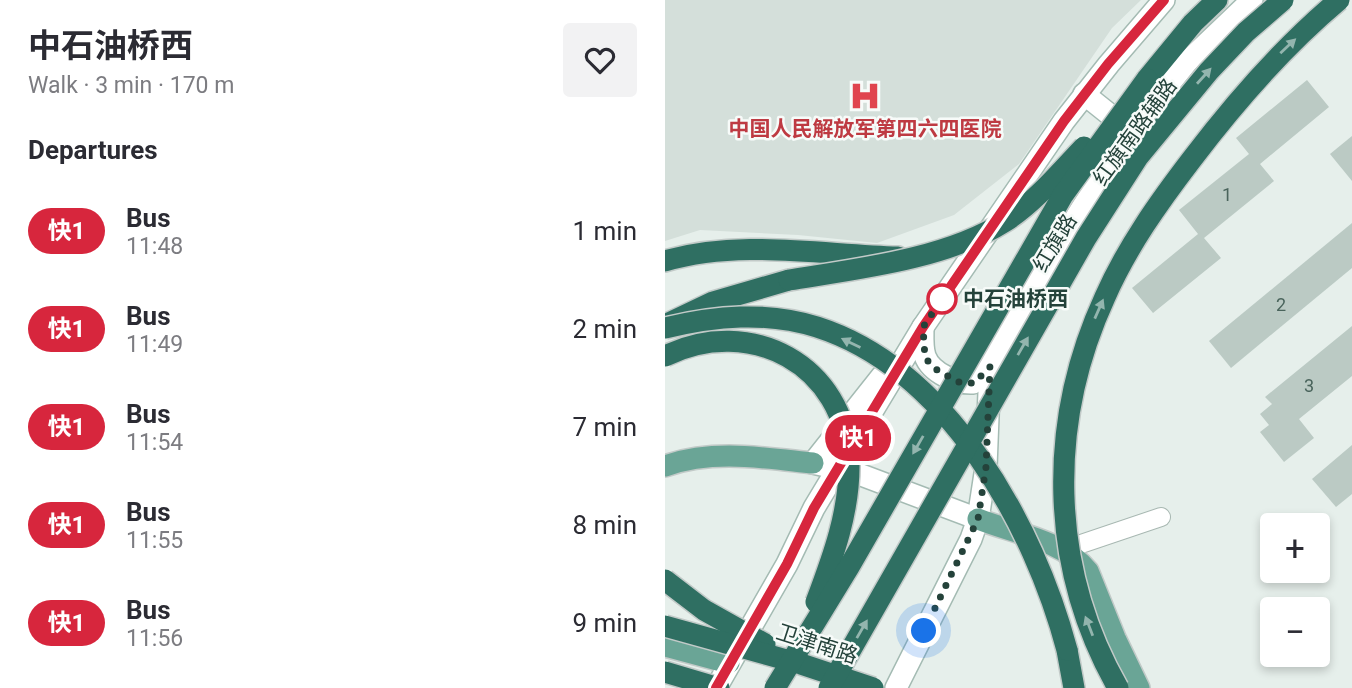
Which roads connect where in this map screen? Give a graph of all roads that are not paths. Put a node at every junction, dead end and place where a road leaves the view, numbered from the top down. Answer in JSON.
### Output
{"nodes":[{"id":1,"x":1164,"y":0,"type":"edge"},
{"id":2,"x":1217,"y":0,"type":"edge"},
{"id":3,"x":1252,"y":0,"type":"edge"},
{"id":4,"x":1283,"y":0,"type":"edge"},
{"id":5,"x":1339,"y":0,"type":"edge"},
{"id":6,"x":1147,"y":79,"type":"junction"},
{"id":7,"x":1084,"y":94,"type":"junction"},
{"id":8,"x":1131,"y":132,"type":"junction"},
{"id":9,"x":910,"y":257,"type":"junction"},
{"id":10,"x":665,"y":261,"type":"edge"},
{"id":11,"x":665,"y":327,"type":"edge"},
{"id":12,"x":923,"y":327,"type":"junction"},
{"id":13,"x":665,"y":356,"type":"edge"},
{"id":14,"x":906,"y":358,"type":"junction"},
{"id":15,"x":990,"y":367,"type":"junction"},
{"id":16,"x":813,"y":463,"type":"junction"},
{"id":17,"x":665,"y":466,"type":"edge"},
{"id":18,"x":839,"y":469,"type":"junction"},
{"id":19,"x":1161,"y":517,"type":"dead end"},
{"id":20,"x":978,"y":519,"type":"junction"},
{"id":21,"x":1081,"y":544,"type":"joint"},
{"id":22,"x":1088,"y":571,"type":"junction"},
{"id":23,"x":665,"y":580,"type":"edge"},
{"id":24,"x":665,"y":626,"type":"edge"},
{"id":25,"x":665,"y":646,"type":"edge"},
{"id":26,"x":800,"y":655,"type":"junction"},
{"id":27,"x":729,"y":663,"type":"junction"},
{"id":28,"x":665,"y":672,"type":"edge"},
{"id":29,"x":718,"y":688,"type":"edge"},
{"id":30,"x":775,"y":688,"type":"edge"},
{"id":31,"x":828,"y":688,"type":"edge"},
{"id":32,"x":873,"y":688,"type":"edge"},
{"id":33,"x":896,"y":688,"type":"edge"},
{"id":34,"x":1074,"y":688,"type":"edge"},
{"id":35,"x":1118,"y":688,"type":"edge"},
{"id":36,"x":1139,"y":688,"type":"edge"}],
"edges":[{"from":1,"to":7,"type":"main road"},
{"from":2,"to":6,"type":"highway","name":"红旗路"},
{"from":3,"to":8,"type":"main road","name":"红旗南路辅路"},
{"from":31,"to":4,"type":"highway","name":"红旗路","one_way":true,"bridge":true},
{"from":35,"to":5,"type":"highway","one_way":true,"bridge":true},
{"from":6,"to":9,"type":"highway","bridge":true},
{"from":6,"to":26,"type":"highway","name":"红旗路","one_way":true,"bridge":true},
{"from":7,"to":8,"type":"main road"},
{"from":7,"to":12,"type":"main road"},
{"from":8,"to":15,"type":"main road","name":"红旗南路辅路"},
{"from":9,"to":10,"type":"highway"},
{"from":9,"to":11,"type":"highway","bridge":true},
{"from":34,"to":11,"type":"highway","one_way":true,"bridge":true},
{"from":12,"to":14,"type":"main road"},
{"from":12,"to":15,"type":"main road"},
{"from":13,"to":26,"type":"highway","bridge":true},
{"from":14,"to":16,"type":"main road"},
{"from":14,"to":18,"type":"main road"},
{"from":15,"to":20,"type":"main road","name":"红旗南路辅路"},
{"from":16,"to":17,"type":"main road"},
{"from":16,"to":18,"type":"main road"},
{"from":18,"to":20,"type":"main road"},
{"from":18,"to":27,"type":"main road"},
{"from":19,"to":21,"type":"street"},
{"from":20,"to":22,"type":"main road"},
{"from":20,"to":33,"type":"main road","name":"红旗南路辅路"},
{"from":21,"to":22,"type":"main road"},
{"from":22,"to":36,"type":"main road"},
{"from":23,"to":26,"type":"highway","bridge":true},
{"from":24,"to":26,"type":"highway","name":"卫津南路","bridge":true},
{"from":25,"to":27,"type":"main road"},
{"from":26,"to":30,"type":"highway","name":"红旗路","bridge":true},
{"from":26,"to":32,"type":"highway","name":"卫津南路","bridge":true},
{"from":27,"to":29,"type":"main road"},
{"from":28,"to":29,"type":"highway","bridge":true}]}
